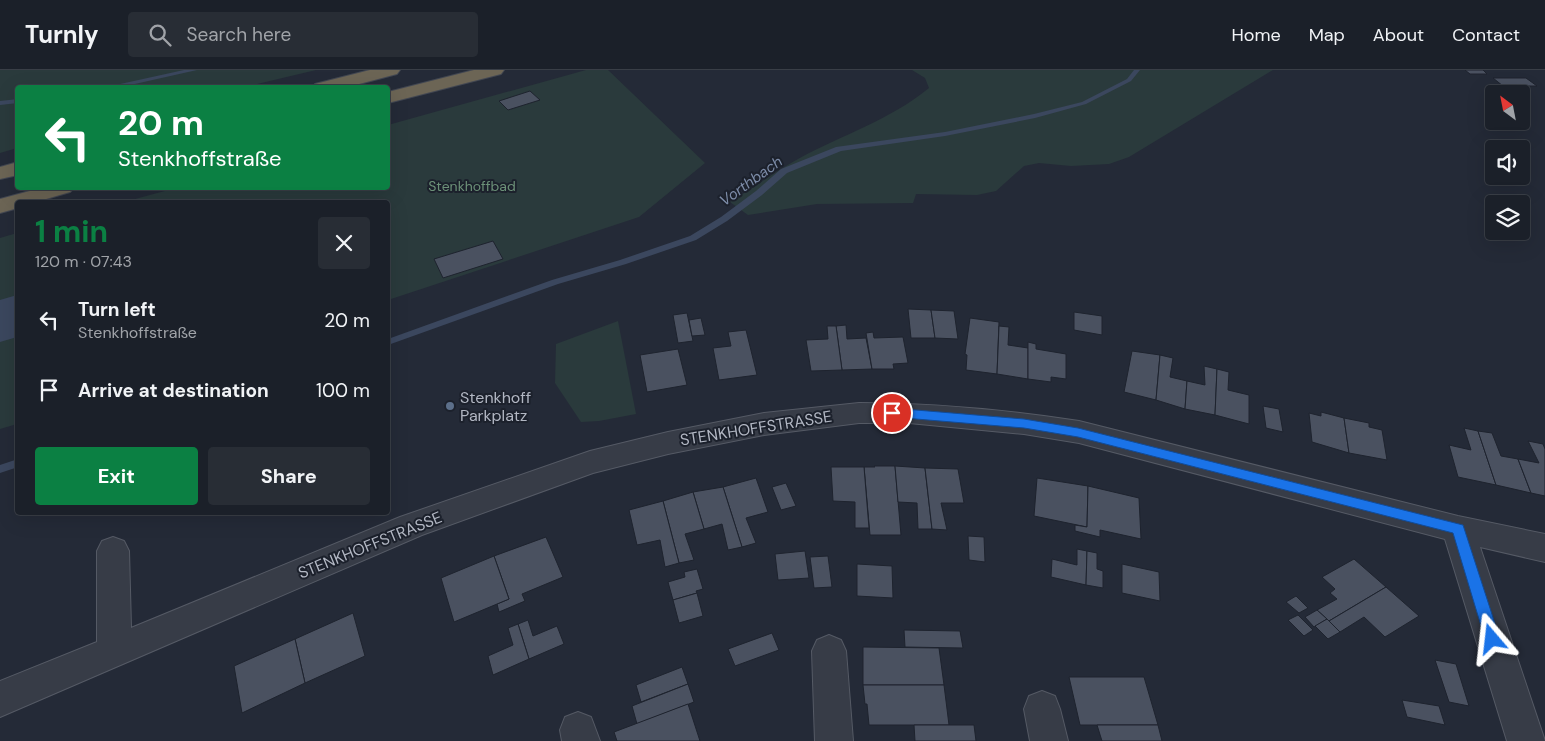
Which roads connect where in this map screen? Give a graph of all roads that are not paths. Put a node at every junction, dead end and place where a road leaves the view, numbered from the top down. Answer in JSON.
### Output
{"nodes":[{"id":1,"x":391,"y":70,"type":"edge"},
{"id":2,"x":496,"y":70,"type":"edge"},
{"id":3,"x":333,"y":85,"type":"edge"},
{"id":4,"x":390,"y":97,"type":"edge"},
{"id":5,"x":15,"y":169,"type":"edge"},
{"id":6,"x":0,"y":173,"type":"edge"},
{"id":7,"x":56,"y":190,"type":"edge"},
{"id":8,"x":21,"y":200,"type":"edge"},
{"id":9,"x":15,"y":202,"type":"edge"},
{"id":10,"x":0,"y":206,"type":"edge"},
{"id":11,"x":1458,"y":529,"type":"junction"},
{"id":12,"x":1545,"y":548,"type":"edge"},
{"id":13,"x":113,"y":551,"type":"dead end"},
{"id":14,"x":114,"y":651,"type":"junction"},
{"id":15,"x":829,"y":651,"type":"dead end"},
{"id":16,"x":0,"y":699,"type":"edge"},
{"id":17,"x":834,"y":741,"type":"edge"},
{"id":18,"x":1526,"y":741,"type":"edge"}],
"edges":[{"from":1,"to":3,"type":"highway"},
{"from":2,"to":4,"type":"highway"},
{"from":5,"to":6,"type":"highway"},
{"from":7,"to":8,"type":"highway"},
{"from":9,"to":10,"type":"highway"},
{"from":11,"to":12,"type":"street","name":"STENKHOFFSTRASSE"},
{"from":11,"to":14,"type":"street","name":"STENKHOFFSTRASSE"},
{"from":11,"to":18,"type":"street"},
{"from":13,"to":14,"type":"street"},
{"from":14,"to":16,"type":"street","name":"STENKHOFFSTRASSE"},
{"from":15,"to":17,"type":"street"}]}
